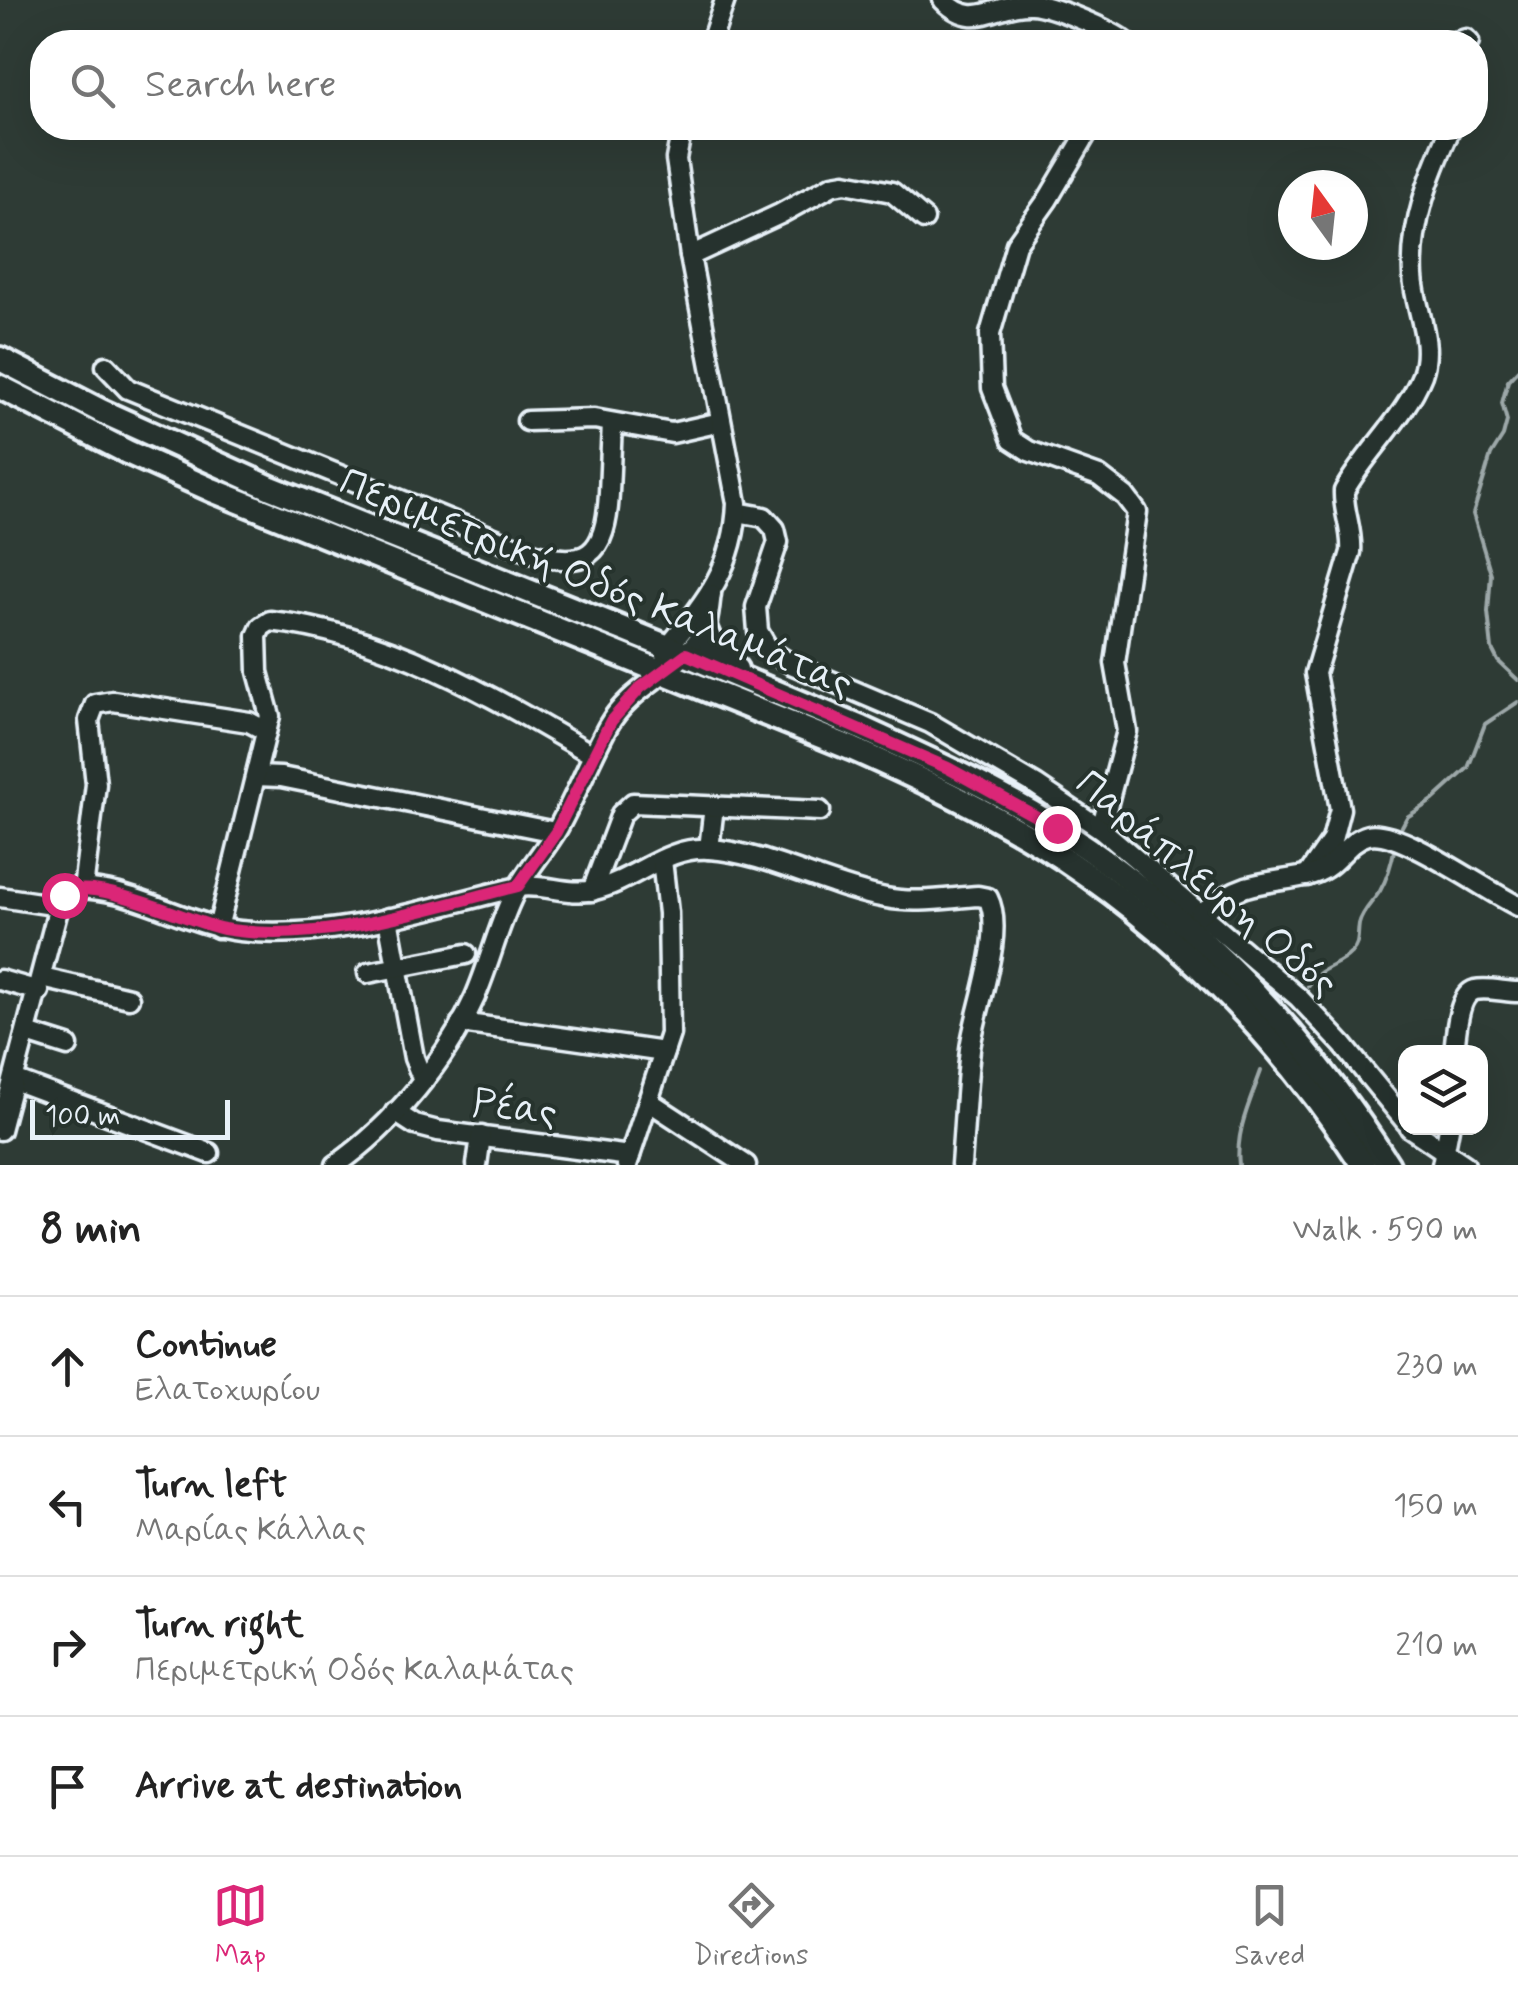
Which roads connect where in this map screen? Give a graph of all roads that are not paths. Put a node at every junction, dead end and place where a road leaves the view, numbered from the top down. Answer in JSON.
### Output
{"nodes":[{"id":1,"x":725,"y":0,"type":"edge"},
{"id":2,"x":943,"y":0,"type":"edge"},
{"id":3,"x":715,"y":30,"type":"edge"},
{"id":4,"x":1098,"y":30,"type":"edge"},
{"id":5,"x":680,"y":140,"type":"edge"},
{"id":6,"x":1083,"y":140,"type":"edge"},
{"id":7,"x":1446,"y":140,"type":"edge"},
{"id":8,"x":924,"y":219,"type":"dead end"},
{"id":9,"x":690,"y":256,"type":"junction"},
{"id":10,"x":0,"y":359,"type":"edge"},
{"id":11,"x":106,"y":366,"type":"dead end"},
{"id":12,"x":0,"y":387,"type":"edge"},
{"id":13,"x":527,"y":421,"type":"dead end"},
{"id":14,"x":721,"y":422,"type":"junction"},
{"id":15,"x":612,"y":423,"type":"junction"},
{"id":16,"x":737,"y":512,"type":"junction"},
{"id":17,"x":711,"y":594,"type":"junction"},
{"id":18,"x":705,"y":629,"type":"junction"},
{"id":19,"x":676,"y":651,"type":"junction"},
{"id":20,"x":660,"y":672,"type":"junction"},
{"id":21,"x":774,"y":692,"type":"junction"},
{"id":22,"x":266,"y":731,"type":"junction"},
{"id":23,"x":593,"y":755,"type":"junction"},
{"id":24,"x":256,"y":776,"type":"junction"},
{"id":25,"x":714,"y":806,"type":"junction"},
{"id":26,"x":820,"y":812,"type":"dead end"},
{"id":27,"x":1101,"y":829,"type":"junction"},
{"id":28,"x":556,"y":832,"type":"junction"},
{"id":29,"x":709,"y":849,"type":"junction"},
{"id":30,"x":662,"y":860,"type":"junction"},
{"id":31,"x":1306,"y":876,"type":"junction"},
{"id":32,"x":518,"y":886,"type":"junction"},
{"id":33,"x":592,"y":890,"type":"junction"},
{"id":34,"x":69,"y":896,"type":"junction"},
{"id":35,"x":0,"y":897,"type":"edge"},
{"id":36,"x":1518,"y":906,"type":"edge"},
{"id":37,"x":1200,"y":914,"type":"junction"},
{"id":38,"x":388,"y":918,"type":"junction"},
{"id":39,"x":218,"y":928,"type":"junction"},
{"id":40,"x":466,"y":954,"type":"dead end"},
{"id":41,"x":397,"y":967,"type":"junction"},
{"id":42,"x":368,"y":973,"type":"dead end"},
{"id":43,"x":0,"y":980,"type":"edge"},
{"id":44,"x":40,"y":984,"type":"junction"},
{"id":45,"x":1518,"y":992,"type":"edge"},
{"id":46,"x":130,"y":998,"type":"dead end"},
{"id":47,"x":461,"y":1023,"type":"junction"},
{"id":48,"x":27,"y":1034,"type":"junction"},
{"id":49,"x":1455,"y":1045,"type":"edge"},
{"id":50,"x":68,"y":1046,"type":"dead end"},
{"id":51,"x":664,"y":1052,"type":"junction"},
{"id":52,"x":10,"y":1071,"type":"edge"},
{"id":53,"x":423,"y":1080,"type":"junction"},
{"id":54,"x":650,"y":1102,"type":"junction"},
{"id":55,"x":395,"y":1112,"type":"junction"},
{"id":56,"x":1398,"y":1113,"type":"edge"},
{"id":57,"x":0,"y":1130,"type":"edge"},
{"id":58,"x":1418,"y":1135,"type":"edge"},
{"id":59,"x":481,"y":1136,"type":"junction"},
{"id":60,"x":209,"y":1153,"type":"dead end"},
{"id":61,"x":1444,"y":1158,"type":"edge"},
{"id":62,"x":629,"y":1160,"type":"edge"},
{"id":63,"x":336,"y":1165,"type":"edge"},
{"id":64,"x":477,"y":1165,"type":"edge"},
{"id":65,"x":746,"y":1165,"type":"edge"},
{"id":66,"x":960,"y":1165,"type":"edge"},
{"id":67,"x":1363,"y":1165,"type":"edge"},
{"id":68,"x":1388,"y":1165,"type":"edge"},
{"id":69,"x":1466,"y":1165,"type":"edge"}],
"edges":[{"from":1,"to":3,"type":"street"},
{"from":2,"to":4,"type":"street"},
{"from":5,"to":9,"type":"street"},
{"from":6,"to":27,"type":"street"},
{"from":7,"to":31,"type":"street"},
{"from":8,"to":9,"type":"street"},
{"from":9,"to":14,"type":"street"},
{"from":10,"to":19,"type":"main road","name":"Περιμετρική Οδός Καλαμάτας"},
{"from":11,"to":15,"type":"street"},
{"from":12,"to":20,"type":"main road","name":"Περιμετρική Οδός Καλαμάτας"},
{"from":13,"to":15,"type":"street"},
{"from":14,"to":15,"type":"street"},
{"from":14,"to":16,"type":"street"},
{"from":16,"to":17,"type":"street"},
{"from":16,"to":27,"type":"street","name":"Παράπλευρη Οδός"},
{"from":17,"to":18,"type":"street"},
{"from":17,"to":19,"type":"street"},
{"from":18,"to":19,"type":"street"},
{"from":18,"to":21,"type":"main road"},
{"from":19,"to":20,"type":"street"},
{"from":19,"to":21,"type":"main road","name":"Περιμετρική Οδός Καλαμάτας"},
{"from":20,"to":23,"type":"street"},
{"from":20,"to":67,"type":"main road","name":"Περιμετρική Οδός Καλαμάτας"},
{"from":21,"to":68,"type":"main road","name":"Περιμετρική Οδός Καλαμάτας"},
{"from":22,"to":23,"type":"street"},
{"from":22,"to":24,"type":"street"},
{"from":22,"to":34,"type":"street"},
{"from":23,"to":28,"type":"street"},
{"from":24,"to":28,"type":"street"},
{"from":24,"to":39,"type":"street"},
{"from":25,"to":26,"type":"street"},
{"from":25,"to":29,"type":"street"},
{"from":25,"to":33,"type":"street"},
{"from":27,"to":37,"type":"street","name":"Παράπλευρη Οδός"},
{"from":28,"to":32,"type":"street"},
{"from":29,"to":30,"type":"street"},
{"from":29,"to":66,"type":"street"},
{"from":30,"to":33,"type":"street"},
{"from":30,"to":51,"type":"street"},
{"from":31,"to":36,"type":"street"},
{"from":31,"to":37,"type":"street"},
{"from":32,"to":33,"type":"street"},
{"from":32,"to":38,"type":"street"},
{"from":32,"to":47,"type":"street"},
{"from":34,"to":35,"type":"street"},
{"from":34,"to":39,"type":"street"},
{"from":34,"to":44,"type":"street"},
{"from":37,"to":56,"type":"street","name":"Παράπλευρη Οδός"},
{"from":38,"to":39,"type":"street"},
{"from":38,"to":41,"type":"street"},
{"from":40,"to":41,"type":"street"},
{"from":41,"to":42,"type":"street"},
{"from":41,"to":53,"type":"street"},
{"from":43,"to":44,"type":"street"},
{"from":44,"to":46,"type":"street"},
{"from":44,"to":48,"type":"street"},
{"from":45,"to":49,"type":"street"},
{"from":47,"to":51,"type":"street"},
{"from":47,"to":53,"type":"street"},
{"from":48,"to":50,"type":"street"},
{"from":48,"to":52,"type":"street"},
{"from":51,"to":54,"type":"street"},
{"from":52,"to":57,"type":"street"},
{"from":52,"to":60,"type":"street"},
{"from":53,"to":55,"type":"street"},
{"from":54,"to":62,"type":"street"},
{"from":54,"to":65,"type":"street"},
{"from":55,"to":59,"type":"street","name":"Ρέας"},
{"from":55,"to":63,"type":"street"},
{"from":58,"to":61,"type":"street"},
{"from":59,"to":62,"type":"street","name":"Ρέας"},
{"from":59,"to":64,"type":"street"},
{"from":61,"to":69,"type":"street"}]}
